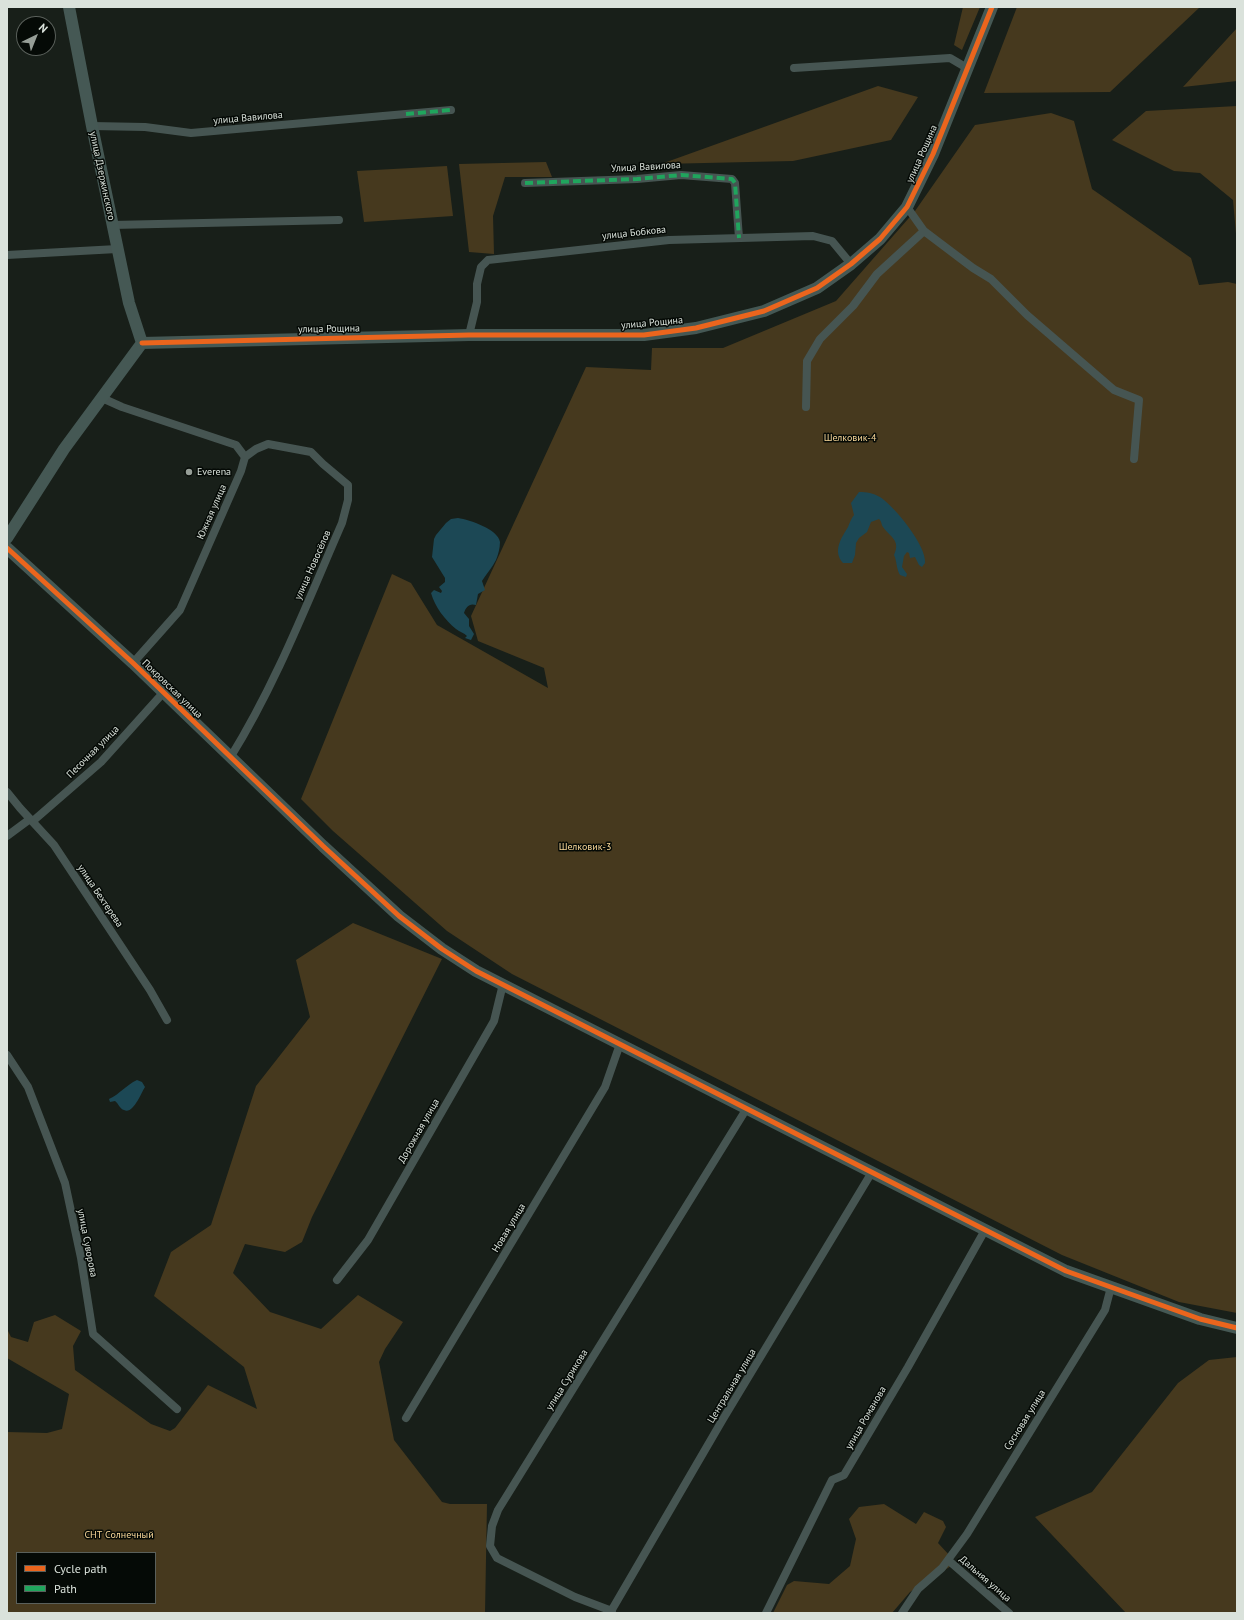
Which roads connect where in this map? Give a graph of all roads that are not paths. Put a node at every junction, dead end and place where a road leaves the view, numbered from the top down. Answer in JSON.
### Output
{"nodes":[{"id":1,"x":69,"y":7,"type":"edge"},
{"id":2,"x":992,"y":7,"type":"edge"},
{"id":3,"x":794,"y":68,"type":"dead end"},
{"id":4,"x":967,"y":68,"type":"junction"},
{"id":5,"x":450,"y":110,"type":"dead end"},
{"id":6,"x":92,"y":126,"type":"junction"},
{"id":7,"x":525,"y":183,"type":"dead end"},
{"id":8,"x":907,"y":207,"type":"junction"},
{"id":9,"x":339,"y":220,"type":"dead end"},
{"id":10,"x":112,"y":225,"type":"junction"},
{"id":11,"x":924,"y":231,"type":"junction"},
{"id":12,"x":739,"y":238,"type":"junction"},
{"id":13,"x":117,"y":249,"type":"junction"},
{"id":14,"x":7,"y":255,"type":"edge"},
{"id":15,"x":851,"y":264,"type":"junction"},
{"id":16,"x":469,"y":335,"type":"junction"},
{"id":17,"x":142,"y":343,"type":"junction"},
{"id":18,"x":102,"y":398,"type":"junction"},
{"id":19,"x":806,"y":407,"type":"dead end"},
{"id":20,"x":245,"y":458,"type":"junction"},
{"id":21,"x":1134,"y":459,"type":"dead end"},
{"id":22,"x":7,"y":538,"type":"edge"},
{"id":23,"x":7,"y":548,"type":"edge"},
{"id":24,"x":133,"y":664,"type":"junction"},
{"id":25,"x":163,"y":693,"type":"junction"},
{"id":26,"x":230,"y":758,"type":"junction"},
{"id":27,"x":7,"y":792,"type":"edge"},
{"id":28,"x":31,"y":820,"type":"junction"},
{"id":29,"x":7,"y":836,"type":"edge"},
{"id":30,"x":503,"y":984,"type":"junction"},
{"id":31,"x":167,"y":1020,"type":"dead end"},
{"id":32,"x":620,"y":1044,"type":"junction"},
{"id":33,"x":7,"y":1055,"type":"edge"},
{"id":34,"x":747,"y":1108,"type":"junction"},
{"id":35,"x":872,"y":1172,"type":"junction"},
{"id":36,"x":985,"y":1230,"type":"junction"},
{"id":37,"x":337,"y":1280,"type":"dead end"},
{"id":38,"x":1111,"y":1287,"type":"junction"},
{"id":39,"x":1237,"y":1328,"type":"edge"},
{"id":40,"x":177,"y":1409,"type":"dead end"},
{"id":41,"x":406,"y":1418,"type":"dead end"},
{"id":42,"x":948,"y":1560,"type":"junction"},
{"id":43,"x":611,"y":1612,"type":"edge"},
{"id":44,"x":766,"y":1613,"type":"edge"},
{"id":45,"x":902,"y":1613,"type":"edge"},
{"id":46,"x":1009,"y":1613,"type":"edge"}],
"edges":[{"from":1,"to":6,"type":"street","name":"улица Дзержинского"},
{"from":2,"to":4,"type":"street","name":"улица Рощина"},
{"from":3,"to":4,"type":"street"},
{"from":4,"to":8,"type":"street","name":"улица Рощина"},
{"from":5,"to":6,"type":"street","name":"улица Вавилова"},
{"from":6,"to":10,"type":"street","name":"улица Дзержинского"},
{"from":7,"to":12,"type":"street","name":"Улица Вавилова"},
{"from":8,"to":11,"type":"street"},
{"from":8,"to":15,"type":"street","name":"улица Рощина"},
{"from":9,"to":10,"type":"street"},
{"from":10,"to":13,"type":"street","name":"улица Дзержинского"},
{"from":11,"to":19,"type":"street"},
{"from":11,"to":21,"type":"street"},
{"from":12,"to":15,"type":"street","name":"улица Бобкова"},
{"from":12,"to":16,"type":"street","name":"улица Бобкова"},
{"from":13,"to":14,"type":"street"},
{"from":13,"to":17,"type":"street","name":"улица Дзержинского"},
{"from":15,"to":16,"type":"street","name":"улица Рощина"},
{"from":16,"to":17,"type":"street","name":"улица Рощина"},
{"from":17,"to":18,"type":"street"},
{"from":18,"to":20,"type":"street"},
{"from":18,"to":22,"type":"street"},
{"from":20,"to":24,"type":"street","name":"Южная улица"},
{"from":20,"to":26,"type":"street","name":"улица Новосёлов"},
{"from":23,"to":24,"type":"street","name":"Покровская улица"},
{"from":24,"to":25,"type":"street","name":"Покровская улица"},
{"from":25,"to":26,"type":"street","name":"Покровская улица"},
{"from":25,"to":28,"type":"street","name":"Песочная улица"},
{"from":26,"to":30,"type":"street","name":"Покровская улица"},
{"from":27,"to":28,"type":"street","name":"улица Бехтерева"},
{"from":28,"to":29,"type":"street","name":"Песочная улица"},
{"from":28,"to":31,"type":"street","name":"улица Бехтерева"},
{"from":30,"to":32,"type":"street","name":"Покровская улица"},
{"from":30,"to":37,"type":"street","name":"Дорожная улица"},
{"from":32,"to":34,"type":"street","name":"Покровская улица"},
{"from":32,"to":41,"type":"street","name":"Новая улица"},
{"from":33,"to":40,"type":"street","name":"улица Суворова"},
{"from":34,"to":35,"type":"street","name":"Покровская улица"},
{"from":34,"to":43,"type":"street","name":"улица Сурикова"},
{"from":35,"to":36,"type":"street","name":"Покровская улица"},
{"from":35,"to":43,"type":"street","name":"Центральная улица"},
{"from":36,"to":38,"type":"street","name":"Покровская улица"},
{"from":36,"to":44,"type":"street","name":"улица Романова"},
{"from":38,"to":39,"type":"street","name":"Покровская улица"},
{"from":38,"to":42,"type":"street","name":"Сосновая улица"},
{"from":42,"to":45,"type":"street","name":"Сосновая улица"},
{"from":42,"to":46,"type":"street","name":"Дальняя улица"}]}
